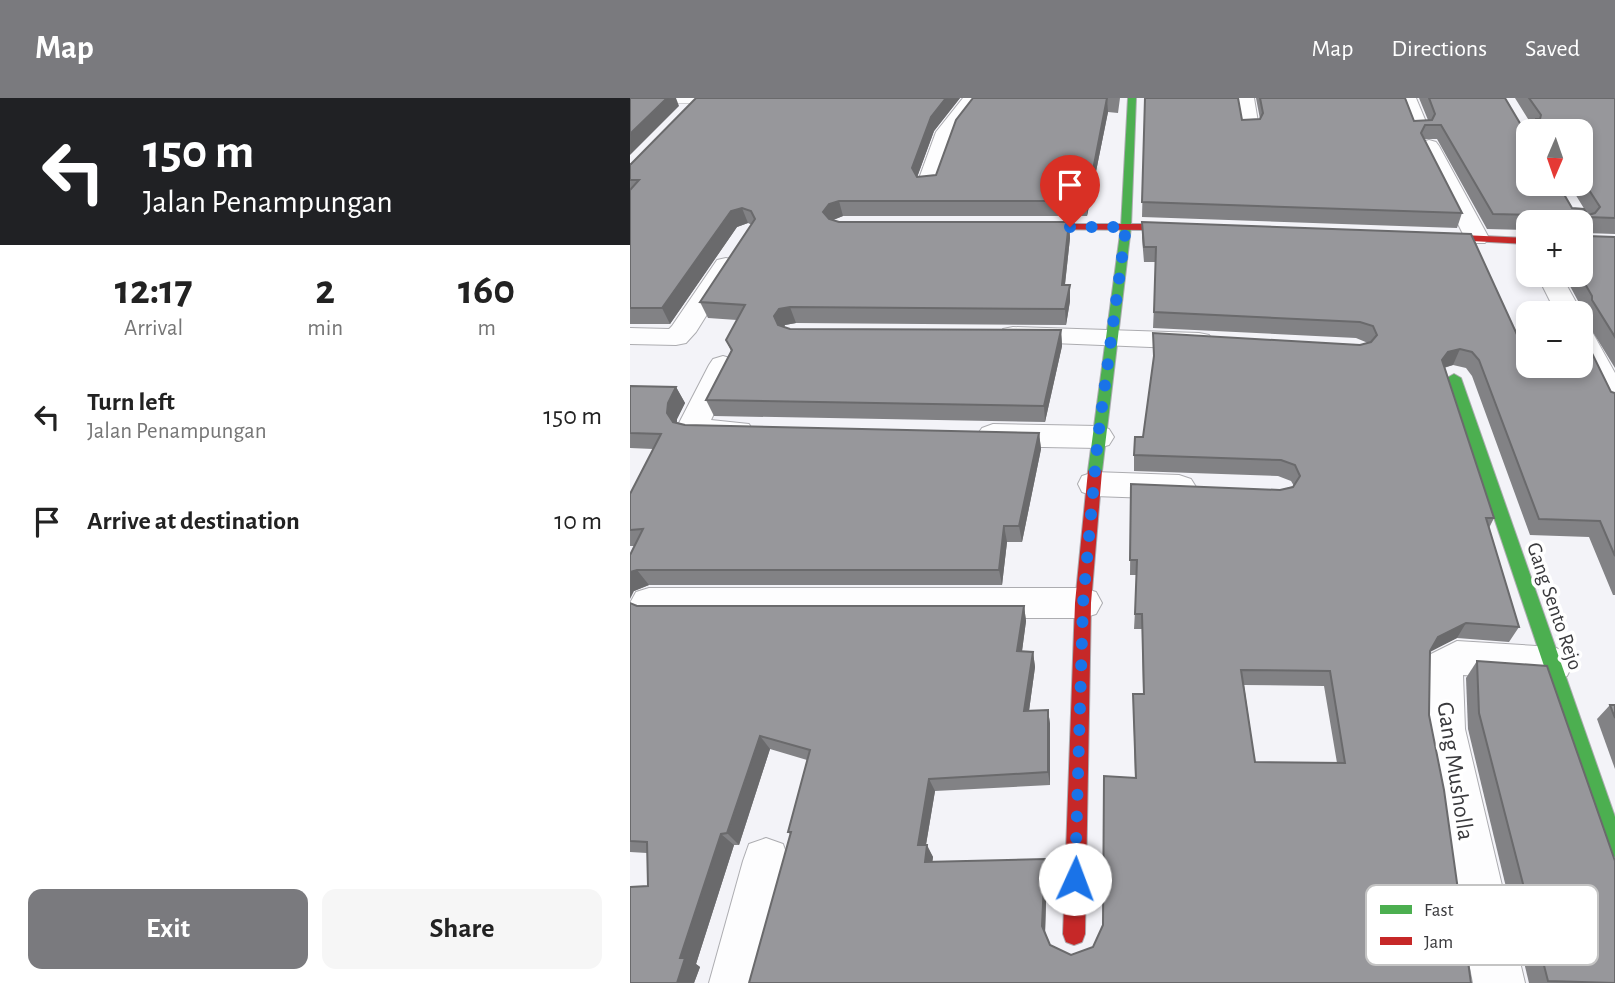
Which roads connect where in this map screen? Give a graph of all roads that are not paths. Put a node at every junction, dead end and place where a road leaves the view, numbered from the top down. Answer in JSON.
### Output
{"nodes":[{"id":1,"x":973,"y":98,"type":"edge"},
{"id":2,"x":1132,"y":98,"type":"edge"},
{"id":3,"x":1245,"y":98,"type":"edge"},
{"id":4,"x":1407,"y":98,"type":"edge"},
{"id":5,"x":641,"y":100,"type":"edge"},
{"id":6,"x":701,"y":100,"type":"edge"},
{"id":7,"x":682,"y":119,"type":"edge"},
{"id":8,"x":1249,"y":128,"type":"edge"},
{"id":9,"x":928,"y":184,"type":"edge"},
{"id":10,"x":1000,"y":227,"type":"edge"},
{"id":11,"x":1126,"y":227,"type":"junction"},
{"id":12,"x":1166,"y":228,"type":"edge"},
{"id":13,"x":1409,"y":235,"type":"edge"},
{"id":14,"x":1476,"y":238,"type":"junction"},
{"id":15,"x":1516,"y":240,"type":"edge"},
{"id":16,"x":740,"y":244,"type":"edge"},
{"id":17,"x":987,"y":335,"type":"edge"},
{"id":18,"x":630,"y":336,"type":"edge"},
{"id":19,"x":1110,"y":336,"type":"junction"},
{"id":20,"x":1219,"y":342,"type":"edge"},
{"id":21,"x":1593,"y":359,"type":"edge"},
{"id":22,"x":723,"y":365,"type":"edge"},
{"id":23,"x":1454,"y":378,"type":"dead end"},
{"id":24,"x":1615,"y":400,"type":"edge"},
{"id":25,"x":768,"y":431,"type":"edge"},
{"id":26,"x":961,"y":435,"type":"edge"},
{"id":27,"x":1098,"y":437,"type":"junction"},
{"id":28,"x":1094,"y":484,"type":"junction"},
{"id":29,"x":1212,"y":489,"type":"edge"},
{"id":30,"x":649,"y":603,"type":"edge"},
{"id":31,"x":1083,"y":603,"type":"junction"},
{"id":32,"x":1553,"y":664,"type":"junction"},
{"id":33,"x":1615,"y":847,"type":"edge"},
{"id":34,"x":766,"y":861,"type":"dead end"},
{"id":35,"x":1478,"y":885,"type":"edge"},
{"id":36,"x":1074,"y":934,"type":"dead end"},
{"id":37,"x":1495,"y":965,"type":"edge"},
{"id":38,"x":735,"y":983,"type":"edge"},
{"id":39,"x":1499,"y":983,"type":"edge"}],
"edges":[{"from":1,"to":9,"type":"street"},
{"from":2,"to":11,"type":"street"},
{"from":3,"to":8,"type":"street"},
{"from":4,"to":14,"type":"street"},
{"from":5,"to":6,"type":"lane"},
{"from":6,"to":7,"type":"street"},
{"from":10,"to":11,"type":"street"},
{"from":11,"to":12,"type":"street"},
{"from":11,"to":19,"type":"street"},
{"from":13,"to":14,"type":"street"},
{"from":14,"to":15,"type":"street"},
{"from":16,"to":18,"type":"street"},
{"from":17,"to":19,"type":"street"},
{"from":19,"to":20,"type":"street"},
{"from":19,"to":27,"type":"street"},
{"from":21,"to":24,"type":"street"},
{"from":22,"to":25,"type":"street"},
{"from":23,"to":32,"type":"street","name":"Gang Sento Rejo"},
{"from":26,"to":27,"type":"street"},
{"from":27,"to":28,"type":"street"},
{"from":28,"to":29,"type":"street"},
{"from":28,"to":31,"type":"street"},
{"from":30,"to":31,"type":"street"},
{"from":31,"to":36,"type":"street"},
{"from":32,"to":33,"type":"street","name":"Gang Sento Rejo"},
{"from":32,"to":35,"type":"street","name":"Gang Musholla"},
{"from":34,"to":38,"type":"street"},
{"from":37,"to":39,"type":"street","name":"Gang Musholla"}]}
